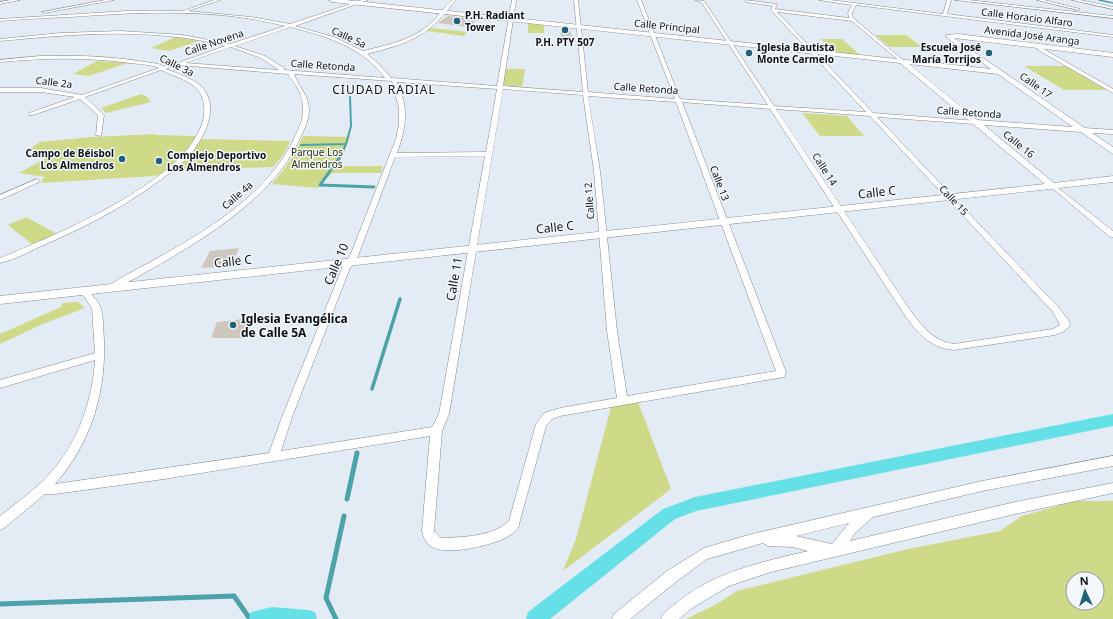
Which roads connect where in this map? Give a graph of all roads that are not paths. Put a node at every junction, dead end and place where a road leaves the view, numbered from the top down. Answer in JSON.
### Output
{"nodes":[{"id":1,"x":18,"y":0,"type":"edge"},
{"id":2,"x":112,"y":0,"type":"edge"},
{"id":3,"x":218,"y":0,"type":"edge"},
{"id":4,"x":332,"y":0,"type":"edge"},
{"id":5,"x":366,"y":0,"type":"edge"},
{"id":6,"x":454,"y":0,"type":"edge"},
{"id":7,"x":514,"y":0,"type":"edge"},
{"id":8,"x":576,"y":0,"type":"edge"},
{"id":9,"x":639,"y":0,"type":"edge"},
{"id":10,"x":699,"y":0,"type":"edge"},
{"id":11,"x":821,"y":0,"type":"edge"},
{"id":12,"x":949,"y":0,"type":"edge"},
{"id":13,"x":958,"y":0,"type":"edge"},
{"id":14,"x":1039,"y":0,"type":"edge"},
{"id":15,"x":1074,"y":0,"type":"edge"},
{"id":16,"x":746,"y":1,"type":"dead end"},
{"id":17,"x":0,"y":3,"type":"edge"},
{"id":18,"x":358,"y":3,"type":"junction"},
{"id":19,"x":855,"y":4,"type":"junction"},
{"id":20,"x":1113,"y":8,"type":"edge"},
{"id":21,"x":773,"y":10,"type":"junction"},
{"id":22,"x":443,"y":12,"type":"junction"},
{"id":23,"x":180,"y":13,"type":"junction"},
{"id":24,"x":945,"y":15,"type":"junction"},
{"id":25,"x":1113,"y":17,"type":"edge"},
{"id":26,"x":511,"y":19,"type":"junction"},
{"id":27,"x":2,"y":20,"type":"edge"},
{"id":28,"x":853,"y":20,"type":"junction"},
{"id":29,"x":291,"y":25,"type":"junction"},
{"id":30,"x":579,"y":26,"type":"junction"},
{"id":31,"x":654,"y":34,"type":"junction"},
{"id":32,"x":948,"y":36,"type":"joint"},
{"id":33,"x":1113,"y":36,"type":"edge"},
{"id":34,"x":0,"y":40,"type":"edge"},
{"id":35,"x":731,"y":43,"type":"junction"},
{"id":36,"x":1036,"y":45,"type":"junction"},
{"id":37,"x":230,"y":46,"type":"junction"},
{"id":38,"x":814,"y":52,"type":"junction"},
{"id":39,"x":363,"y":53,"type":"junction"},
{"id":40,"x":1113,"y":55,"type":"edge"},
{"id":41,"x":0,"y":61,"type":"edge"},
{"id":42,"x":902,"y":62,"type":"junction"},
{"id":43,"x":177,"y":64,"type":"junction"},
{"id":44,"x":162,"y":69,"type":"junction"},
{"id":45,"x":281,"y":72,"type":"junction"},
{"id":46,"x":999,"y":72,"type":"junction"},
{"id":47,"x":292,"y":73,"type":"junction"},
{"id":48,"x":392,"y":80,"type":"junction"},
{"id":49,"x":500,"y":87,"type":"junction"},
{"id":50,"x":0,"y":90,"type":"edge"},
{"id":51,"x":1113,"y":91,"type":"edge"},
{"id":52,"x":587,"y":94,"type":"junction"},
{"id":53,"x":81,"y":96,"type":"junction"},
{"id":54,"x":678,"y":100,"type":"junction"},
{"id":55,"x":774,"y":108,"type":"junction"},
{"id":56,"x":32,"y":114,"type":"dead end"},
{"id":57,"x":872,"y":115,"type":"junction"},
{"id":58,"x":975,"y":122,"type":"junction"},
{"id":59,"x":1081,"y":130,"type":"junction"},
{"id":60,"x":1113,"y":132,"type":"edge"},
{"id":61,"x":99,"y":135,"type":"dead end"},
{"id":62,"x":1113,"y":151,"type":"edge"},
{"id":63,"x":488,"y":154,"type":"junction"},
{"id":64,"x":393,"y":155,"type":"junction"},
{"id":65,"x":1113,"y":179,"type":"edge"},
{"id":66,"x":37,"y":181,"type":"dead end"},
{"id":67,"x":1053,"y":186,"type":"junction"},
{"id":68,"x":951,"y":197,"type":"junction"},
{"id":69,"x":0,"y":198,"type":"edge"},
{"id":70,"x":839,"y":208,"type":"junction"},
{"id":71,"x":724,"y":222,"type":"junction"},
{"id":72,"x":602,"y":235,"type":"junction"},
{"id":73,"x":1113,"y":235,"type":"edge"},
{"id":74,"x":472,"y":249,"type":"junction"},
{"id":75,"x":0,"y":261,"type":"edge"},
{"id":76,"x":350,"y":262,"type":"junction"},
{"id":77,"x":113,"y":287,"type":"junction"},
{"id":78,"x":84,"y":291,"type":"junction"},
{"id":79,"x":0,"y":300,"type":"edge"},
{"id":80,"x":938,"y":344,"type":"joint"},
{"id":81,"x":100,"y":355,"type":"junction"},
{"id":82,"x":0,"y":384,"type":"edge"},
{"id":83,"x":623,"y":400,"type":"junction"},
{"id":84,"x":436,"y":431,"type":"junction"},
{"id":85,"x":274,"y":455,"type":"junction"},
{"id":86,"x":1113,"y":460,"type":"edge"},
{"id":87,"x":1113,"y":488,"type":"edge"},
{"id":88,"x":43,"y":489,"type":"junction"},
{"id":89,"x":872,"y":512,"type":"junction"},
{"id":90,"x":0,"y":524,"type":"edge"},
{"id":91,"x":752,"y":540,"type":"junction"},
{"id":92,"x":835,"y":551,"type":"junction"},
{"id":93,"x":619,"y":619,"type":"edge"},
{"id":94,"x":668,"y":619,"type":"edge"}],
"edges":[{"from":1,"to":17,"type":"street"},
{"from":2,"to":27,"type":"street"},
{"from":3,"to":23,"type":"street"},
{"from":4,"to":18,"type":"street","name":"Calle Principal"},
{"from":5,"to":18,"type":"street","name":"Calle Novena"},
{"from":6,"to":22,"type":"street"},
{"from":7,"to":26,"type":"street","name":"Calle 11"},
{"from":8,"to":30,"type":"street","name":"Calle 12"},
{"from":9,"to":31,"type":"street","name":"Calle 13"},
{"from":10,"to":35,"type":"street","name":"Calle 14"},
{"from":11,"to":19,"type":"street","name":"Calle Horacio Alfaro"},
{"from":12,"to":24,"type":"street"},
{"from":13,"to":25,"type":"street"},
{"from":14,"to":25,"type":"street"},
{"from":15,"to":20,"type":"street"},
{"from":16,"to":21,"type":"street","name":"Calle 15"},
{"from":18,"to":22,"type":"street","name":"Calle Principal"},
{"from":18,"to":29,"type":"street","name":"Calle Novena"},
{"from":19,"to":24,"type":"street","name":"Calle Horacio Alfaro"},
{"from":19,"to":28,"type":"street"},
{"from":21,"to":28,"type":"street"},
{"from":21,"to":38,"type":"street","name":"Calle 15"},
{"from":22,"to":26,"type":"street","name":"Calle Principal"},
{"from":22,"to":39,"type":"street"},
{"from":23,"to":27,"type":"street","name":"Calle 5a"},
{"from":23,"to":29,"type":"street","name":"Calle 5a"},
{"from":24,"to":33,"type":"street","name":"Calle Horacio Alfaro"},
{"from":26,"to":30,"type":"street","name":"Calle Principal"},
{"from":26,"to":49,"type":"street","name":"Calle 11"},
{"from":28,"to":42,"type":"street","name":"Calle 16"},
{"from":29,"to":37,"type":"street","name":"Calle Novena"},
{"from":29,"to":39,"type":"street","name":"Calle 5a"},
{"from":30,"to":31,"type":"street","name":"Calle Principal"},
{"from":30,"to":52,"type":"street","name":"Calle 12"},
{"from":31,"to":35,"type":"street","name":"Calle Principal"},
{"from":31,"to":54,"type":"street","name":"Calle 13"},
{"from":32,"to":36,"type":"street","name":"Avenida José Aranga"},
{"from":32,"to":46,"type":"street","name":"Calle 17"},
{"from":34,"to":37,"type":"street"},
{"from":35,"to":38,"type":"street","name":"Calle Principal"},
{"from":35,"to":55,"type":"street","name":"Calle 14"},
{"from":36,"to":40,"type":"street","name":"Avenida José Aranga"},
{"from":36,"to":51,"type":"street"},
{"from":37,"to":43,"type":"street","name":"Calle Novena"},
{"from":37,"to":45,"type":"street"},
{"from":38,"to":42,"type":"street","name":"Calle Principal"},
{"from":38,"to":57,"type":"street","name":"Calle 15"},
{"from":39,"to":48,"type":"street","name":"Calle 5a"},
{"from":41,"to":44,"type":"street","name":"Calle 3a"},
{"from":42,"to":46,"type":"street","name":"Calle Principal"},
{"from":42,"to":58,"type":"street","name":"Calle 16"},
{"from":43,"to":44,"type":"street","name":"Calle Novena"},
{"from":43,"to":45,"type":"street","name":"Calle Retonda"},
{"from":44,"to":53,"type":"street","name":"Calle Novena"},
{"from":44,"to":75,"type":"street","name":"Calle 3a"},
{"from":45,"to":47,"type":"street","name":"Calle Retonda"},
{"from":46,"to":59,"type":"street","name":"Calle 17"},
{"from":47,"to":48,"type":"street","name":"Calle Retonda"},
{"from":47,"to":77,"type":"street","name":"Calle 4a"},
{"from":48,"to":49,"type":"street","name":"Calle Retonda"},
{"from":48,"to":64,"type":"street","name":"Calle 10"},
{"from":49,"to":52,"type":"street","name":"Calle Retonda"},
{"from":49,"to":63,"type":"street","name":"Calle 11"},
{"from":50,"to":53,"type":"street","name":"Calle 2a"},
{"from":52,"to":54,"type":"street","name":"Calle Retonda"},
{"from":52,"to":72,"type":"street","name":"Calle 12"},
{"from":53,"to":56,"type":"street","name":"Calle Novena"},
{"from":53,"to":61,"type":"street","name":"Calle 2a"},
{"from":54,"to":55,"type":"street","name":"Calle Retonda"},
{"from":54,"to":71,"type":"street","name":"Calle 13"},
{"from":55,"to":57,"type":"street","name":"Calle Retonda"},
{"from":55,"to":70,"type":"street","name":"Calle 14"},
{"from":57,"to":58,"type":"street","name":"Calle Retonda"},
{"from":57,"to":68,"type":"street","name":"Calle 15"},
{"from":58,"to":59,"type":"street","name":"Calle Retonda"},
{"from":58,"to":67,"type":"street","name":"Calle 16"},
{"from":59,"to":60,"type":"street","name":"Calle Retonda"},
{"from":59,"to":62,"type":"street","name":"Calle 17"},
{"from":63,"to":64,"type":"street"},
{"from":63,"to":74,"type":"street","name":"Calle 11"},
{"from":64,"to":76,"type":"street","name":"Calle 10"},
{"from":65,"to":67,"type":"street","name":"Calle C"},
{"from":66,"to":69,"type":"street"},
{"from":67,"to":68,"type":"street","name":"Calle C"},
{"from":67,"to":73,"type":"street","name":"Calle 16"},
{"from":68,"to":70,"type":"street","name":"Calle C"},
{"from":68,"to":80,"type":"street","name":"Calle 15"},
{"from":70,"to":71,"type":"street","name":"Calle C"},
{"from":70,"to":80,"type":"street","name":"Calle 14"},
{"from":71,"to":72,"type":"street","name":"Calle C"},
{"from":71,"to":83,"type":"street","name":"Calle 13"},
{"from":72,"to":74,"type":"street","name":"Calle C"},
{"from":72,"to":83,"type":"street","name":"Calle 12"},
{"from":74,"to":76,"type":"street","name":"Calle C"},
{"from":74,"to":84,"type":"street","name":"Calle 11"},
{"from":76,"to":77,"type":"street","name":"Calle C"},
{"from":76,"to":85,"type":"street","name":"Calle 10"},
{"from":77,"to":78,"type":"street","name":"Calle C"},
{"from":78,"to":79,"type":"street","name":"Calle C"},
{"from":78,"to":81,"type":"street"},
{"from":81,"to":82,"type":"street"},
{"from":81,"to":88,"type":"street"},
{"from":83,"to":84,"type":"street","name":"Calle 11"},
{"from":84,"to":85,"type":"street"},
{"from":85,"to":88,"type":"street"},
{"from":86,"to":89,"type":"street"},
{"from":87,"to":92,"type":"street"},
{"from":88,"to":90,"type":"street"},
{"from":89,"to":91,"type":"street"},
{"from":89,"to":92,"type":"street"},
{"from":91,"to":92,"type":"street"},
{"from":91,"to":93,"type":"street"},
{"from":92,"to":94,"type":"street"}]}
